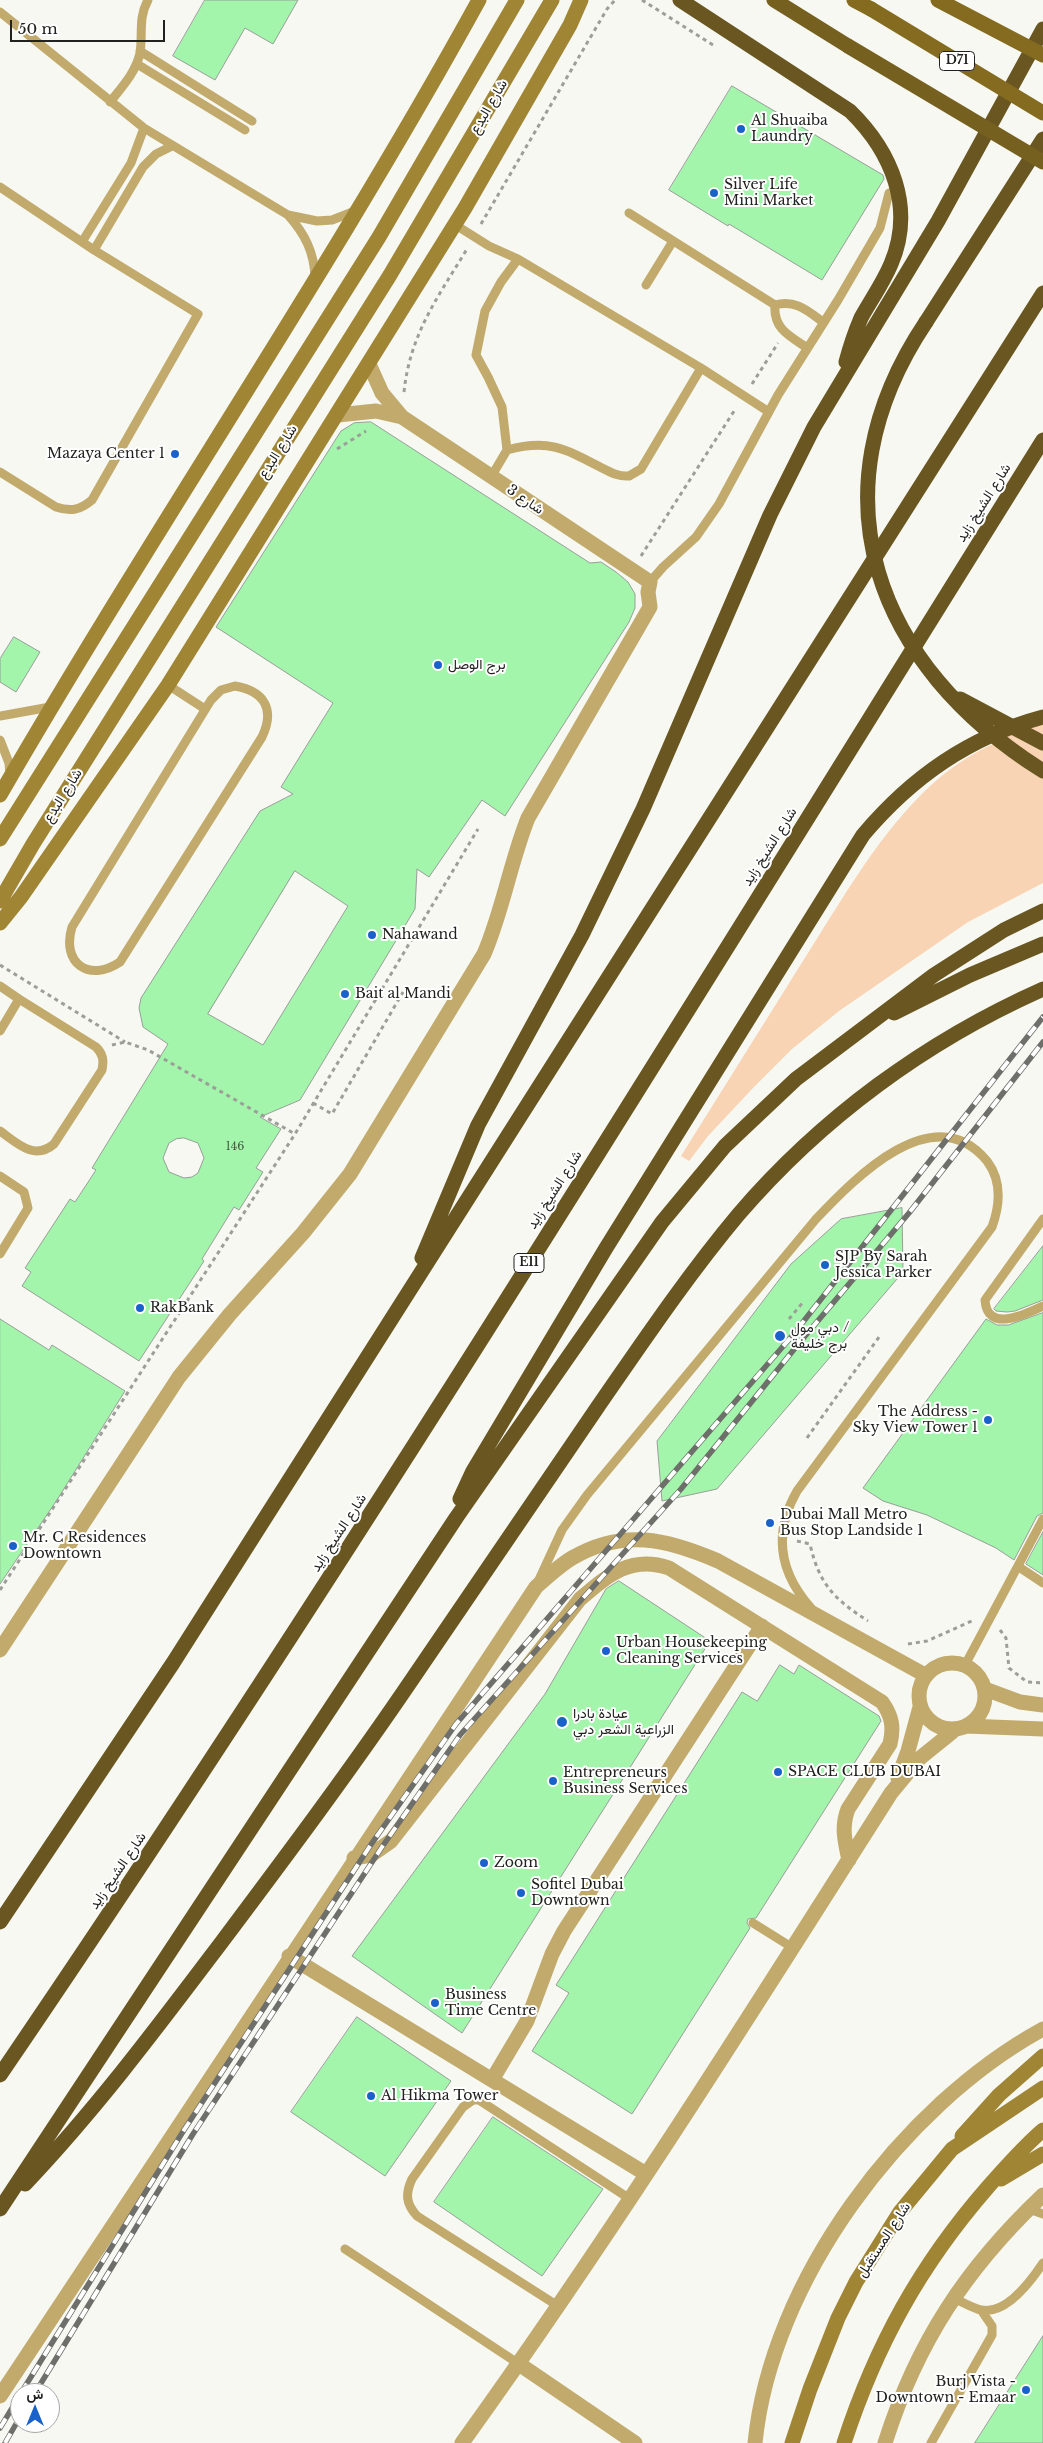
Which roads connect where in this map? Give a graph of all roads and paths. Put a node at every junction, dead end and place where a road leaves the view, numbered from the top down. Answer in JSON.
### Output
{"nodes":[{"id":1,"x":148,"y":0,"type":"edge"},
{"id":2,"x":479,"y":0,"type":"edge"},
{"id":3,"x":516,"y":0,"type":"edge"},
{"id":4,"x":552,"y":0,"type":"edge"},
{"id":5,"x":581,"y":0,"type":"edge"},
{"id":6,"x":615,"y":0,"type":"edge"},
{"id":7,"x":642,"y":0,"type":"edge"},
{"id":8,"x":680,"y":0,"type":"edge"},
{"id":9,"x":774,"y":0,"type":"edge"},
{"id":10,"x":854,"y":0,"type":"edge"},
{"id":11,"x":938,"y":0,"type":"edge"},
{"id":12,"x":0,"y":12,"type":"edge"},
{"id":13,"x":1043,"y":29,"type":"edge"},
{"id":14,"x":716,"y":47,"type":"dead end"},
{"id":15,"x":140,"y":51,"type":"junction"},
{"id":16,"x":1043,"y":55,"type":"edge"},
{"id":17,"x":137,"y":64,"type":"junction"},
{"id":18,"x":110,"y":102,"type":"junction"},
{"id":19,"x":1043,"y":113,"type":"edge"},
{"id":20,"x":252,"y":121,"type":"dead end"},
{"id":21,"x":144,"y":128,"type":"junction"},
{"id":22,"x":245,"y":130,"type":"dead end"},
{"id":23,"x":1043,"y":139,"type":"edge"},
{"id":24,"x":172,"y":146,"type":"junction"},
{"id":25,"x":1043,"y":162,"type":"edge"},
{"id":26,"x":0,"y":187,"type":"edge"},
{"id":27,"x":889,"y":193,"type":"dead end"},
{"id":28,"x":359,"y":209,"type":"junction"},
{"id":29,"x":629,"y":213,"type":"dead end"},
{"id":30,"x":288,"y":215,"type":"junction"},
{"id":31,"x":454,"y":224,"type":"junction"},
{"id":32,"x":474,"y":236,"type":"junction"},
{"id":33,"x":673,"y":241,"type":"junction"},
{"id":34,"x":82,"y":242,"type":"junction"},
{"id":35,"x":94,"y":250,"type":"junction"},
{"id":36,"x":518,"y":259,"type":"junction"},
{"id":37,"x":315,"y":280,"type":"junction"},
{"id":38,"x":646,"y":285,"type":"dead end"},
{"id":39,"x":1043,"y":293,"type":"edge"},
{"id":40,"x":775,"y":305,"type":"junction"},
{"id":41,"x":823,"y":322,"type":"junction"},
{"id":42,"x":784,"y":332,"type":"junction"},
{"id":43,"x":806,"y":347,"type":"junction"},
{"id":44,"x":369,"y":364,"type":"junction"},
{"id":45,"x":701,"y":368,"type":"junction"},
{"id":46,"x":838,"y":384,"type":"junction"},
{"id":47,"x":744,"y":396,"type":"junction"},
{"id":48,"x":769,"y":412,"type":"junction"},
{"id":49,"x":338,"y":415,"type":"junction"},
{"id":50,"x":402,"y":417,"type":"junction"},
{"id":51,"x":1043,"y":440,"type":"edge"},
{"id":52,"x":508,"y":450,"type":"junction"},
{"id":53,"x":332,"y":457,"type":"dead end"},
{"id":54,"x":0,"y":472,"type":"edge"},
{"id":55,"x":491,"y":477,"type":"junction"},
{"id":56,"x":631,"y":571,"type":"junction"},
{"id":57,"x":650,"y":582,"type":"junction"},
{"id":58,"x":168,"y":685,"type":"junction"},
{"id":59,"x":950,"y":694,"type":"junction"},
{"id":60,"x":50,"y":707,"type":"junction"},
{"id":61,"x":205,"y":709,"type":"junction"},
{"id":62,"x":0,"y":716,"type":"edge"},
{"id":63,"x":1043,"y":717,"type":"edge"},
{"id":64,"x":0,"y":740,"type":"edge"},
{"id":65,"x":1043,"y":743,"type":"edge"},
{"id":66,"x":1043,"y":771,"type":"edge"},
{"id":67,"x":10,"y":777,"type":"junction"},
{"id":68,"x":0,"y":795,"type":"edge"},
{"id":69,"x":478,"y":829,"type":"dead end"},
{"id":70,"x":0,"y":839,"type":"edge"},
{"id":71,"x":0,"y":902,"type":"edge"},
{"id":72,"x":1043,"y":911,"type":"edge"},
{"id":73,"x":0,"y":923,"type":"edge"},
{"id":74,"x":1043,"y":944,"type":"edge"},
{"id":75,"x":0,"y":965,"type":"edge"},
{"id":76,"x":0,"y":986,"type":"edge"},
{"id":77,"x":1043,"y":989,"type":"edge"},
{"id":78,"x":403,"y":992,"type":"dead end"},
{"id":79,"x":19,"y":998,"type":"junction"},
{"id":80,"x":868,"y":1026,"type":"junction"},
{"id":81,"x":0,"y":1031,"type":"edge"},
{"id":82,"x":125,"y":1042,"type":"junction"},
{"id":83,"x":101,"y":1052,"type":"junction"},
{"id":84,"x":314,"y":1103,"type":"junction"},
{"id":85,"x":0,"y":1131,"type":"edge"},
{"id":86,"x":295,"y":1134,"type":"junction"},
{"id":87,"x":0,"y":1176,"type":"edge"},
{"id":88,"x":1043,"y":1219,"type":"edge"},
{"id":89,"x":0,"y":1254,"type":"edge"},
{"id":90,"x":406,"y":1297,"type":"junction"},
{"id":91,"x":804,"y":1301,"type":"dead end"},
{"id":92,"x":1043,"y":1306,"type":"edge"},
{"id":93,"x":789,"y":1319,"type":"dead end"},
{"id":94,"x":879,"y":1337,"type":"dead end"},
{"id":95,"x":807,"y":1438,"type":"dead end"},
{"id":96,"x":456,"y":1518,"type":"junction"},
{"id":97,"x":1043,"y":1519,"type":"edge"},
{"id":98,"x":782,"y":1545,"type":"junction"},
{"id":99,"x":1018,"y":1567,"type":"junction"},
{"id":100,"x":1043,"y":1583,"type":"edge"},
{"id":101,"x":536,"y":1587,"type":"junction"},
{"id":102,"x":0,"y":1590,"type":"edge"},
{"id":103,"x":820,"y":1617,"type":"junction"},
{"id":104,"x":988,"y":1624,"type":"junction"},
{"id":105,"x":874,"y":1625,"type":"dead end"},
{"id":106,"x":762,"y":1626,"type":"junction"},
{"id":107,"x":4,"y":1634,"type":"edge"},
{"id":108,"x":900,"y":1640,"type":"dead end"},
{"id":109,"x":0,"y":1650,"type":"edge"},
{"id":110,"x":965,"y":1665,"type":"junction"},
{"id":111,"x":925,"y":1675,"type":"junction"},
{"id":112,"x":1043,"y":1683,"type":"edge"},
{"id":113,"x":985,"y":1689,"type":"junction"},
{"id":114,"x":1043,"y":1705,"type":"edge"},
{"id":115,"x":920,"y":1707,"type":"junction"},
{"id":116,"x":961,"y":1728,"type":"junction"},
{"id":117,"x":1043,"y":1729,"type":"edge"},
{"id":118,"x":891,"y":1793,"type":"junction"},
{"id":119,"x":354,"y":1858,"type":"junction"},
{"id":120,"x":849,"y":1860,"type":"junction"},
{"id":121,"x":0,"y":1922,"type":"edge"},
{"id":122,"x":753,"y":1923,"type":"dead end"},
{"id":123,"x":793,"y":1948,"type":"junction"},
{"id":124,"x":289,"y":1956,"type":"junction"},
{"id":125,"x":1043,"y":2029,"type":"edge"},
{"id":126,"x":1043,"y":2056,"type":"edge"},
{"id":127,"x":0,"y":2075,"type":"edge"},
{"id":128,"x":492,"y":2080,"type":"junction"},
{"id":129,"x":1043,"y":2088,"type":"edge"},
{"id":130,"x":1043,"y":2130,"type":"edge"},
{"id":131,"x":952,"y":2149,"type":"junction"},
{"id":132,"x":1043,"y":2154,"type":"edge"},
{"id":133,"x":646,"y":2174,"type":"junction"},
{"id":134,"x":991,"y":2184,"type":"junction"},
{"id":135,"x":1043,"y":2195,"type":"edge"},
{"id":136,"x":630,"y":2199,"type":"junction"},
{"id":137,"x":0,"y":2210,"type":"edge"},
{"id":138,"x":1038,"y":2210,"type":"edge"},
{"id":139,"x":345,"y":2249,"type":"dead end"},
{"id":140,"x":1043,"y":2263,"type":"edge"},
{"id":141,"x":953,"y":2298,"type":"junction"},
{"id":142,"x":558,"y":2306,"type":"junction"},
{"id":143,"x":981,"y":2310,"type":"junction"},
{"id":144,"x":519,"y":2364,"type":"junction"},
{"id":145,"x":0,"y":2396,"type":"edge"},
{"id":146,"x":753,"y":2439,"type":"edge"},
{"id":147,"x":462,"y":2443,"type":"edge"},
{"id":148,"x":635,"y":2443,"type":"edge"},
{"id":149,"x":792,"y":2443,"type":"edge"},
{"id":150,"x":844,"y":2443,"type":"edge"},
{"id":151,"x":884,"y":2443,"type":"edge"},
{"id":152,"x":931,"y":2443,"type":"edge"}],
"edges":[{"from":1,"to":15,"type":"lane"},
{"from":2,"to":28,"type":"main road"},
{"from":3,"to":70,"type":"main road","name":"شارع البدع"},
{"from":4,"to":71,"type":"main road","name":"شارع البدع"},
{"from":5,"to":31,"type":"main road"},
{"from":6,"to":32,"type":"path"},
{"from":7,"to":14,"type":"path"},
{"from":8,"to":46,"type":"highway"},
{"from":9,"to":25,"type":"highway","bridge":true},
{"from":10,"to":19,"type":"main road","number":"D71","bridge":true},
{"from":11,"to":16,"type":"main road","bridge":true},
{"from":12,"to":18,"type":"lane"},
{"from":13,"to":46,"type":"highway"},
{"from":15,"to":17,"type":"lane"},
{"from":15,"to":20,"type":"lane"},
{"from":17,"to":18,"type":"lane"},
{"from":17,"to":22,"type":"lane"},
{"from":18,"to":21,"type":"lane"},
{"from":21,"to":24,"type":"lane"},
{"from":21,"to":34,"type":"lane"},
{"from":23,"to":59,"type":"highway","bridge":true},
{"from":24,"to":30,"type":"lane"},
{"from":24,"to":35,"type":"lane"},
{"from":26,"to":34,"type":"lane"},
{"from":27,"to":41,"type":"lane"},
{"from":28,"to":30,"type":"lane"},
{"from":28,"to":37,"type":"main road"},
{"from":29,"to":33,"type":"lane"},
{"from":30,"to":37,"type":"lane"},
{"from":31,"to":32,"type":"lane"},
{"from":31,"to":44,"type":"main road"},
{"from":32,"to":36,"type":"lane"},
{"from":32,"to":50,"type":"path"},
{"from":33,"to":38,"type":"lane"},
{"from":33,"to":40,"type":"lane"},
{"from":34,"to":35,"type":"lane"},
{"from":35,"to":54,"type":"lane"},
{"from":36,"to":45,"type":"lane"},
{"from":36,"to":52,"type":"lane"},
{"from":37,"to":60,"type":"main road"},
{"from":39,"to":90,"type":"highway"},
{"from":40,"to":41,"type":"lane"},
{"from":40,"to":42,"type":"lane"},
{"from":41,"to":43,"type":"lane"},
{"from":42,"to":43,"type":"lane"},
{"from":42,"to":47,"type":"path"},
{"from":43,"to":48,"type":"lane"},
{"from":44,"to":49,"type":"main road"},
{"from":44,"to":50,"type":"street","name":"شارع 3"},
{"from":45,"to":47,"type":"lane"},
{"from":45,"to":52,"type":"lane"},
{"from":46,"to":90,"type":"highway"},
{"from":47,"to":48,"type":"lane"},
{"from":47,"to":56,"type":"path"},
{"from":48,"to":57,"type":"lane"},
{"from":49,"to":50,"type":"street","name":"شارع 3"},
{"from":49,"to":58,"type":"main road"},
{"from":50,"to":53,"type":"path"},
{"from":50,"to":55,"type":"street","name":"شارع 3"},
{"from":51,"to":127,"type":"highway","name":"شارع الشيخ زايد","number":"E11"},
{"from":52,"to":55,"type":"lane"},
{"from":55,"to":56,"type":"street","name":"شارع 3"},
{"from":56,"to":57,"type":"street","name":"شارع 3"},
{"from":57,"to":107,"type":"street"},
{"from":58,"to":61,"type":"lane"},
{"from":58,"to":73,"type":"main road"},
{"from":59,"to":65,"type":"highway","bridge":true},
{"from":59,"to":66,"type":"highway","bridge":true},
{"from":60,"to":62,"type":"lane"},
{"from":60,"to":67,"type":"main road"},
{"from":61,"to":61,"type":"lane"},
{"from":63,"to":96,"type":"highway"},
{"from":64,"to":67,"type":"lane"},
{"from":67,"to":68,"type":"main road"},
{"from":69,"to":84,"type":"path"},
{"from":72,"to":80,"type":"highway"},
{"from":74,"to":80,"type":"highway"},
{"from":75,"to":82,"type":"path"},
{"from":76,"to":79,"type":"lane"},
{"from":77,"to":137,"type":"highway"},
{"from":78,"to":84,"type":"path"},
{"from":79,"to":81,"type":"lane"},
{"from":79,"to":83,"type":"lane"},
{"from":80,"to":96,"type":"highway"},
{"from":82,"to":83,"type":"path"},
{"from":82,"to":86,"type":"path"},
{"from":83,"to":85,"type":"lane"},
{"from":84,"to":86,"type":"path"},
{"from":86,"to":102,"type":"path"},
{"from":87,"to":89,"type":"lane"},
{"from":88,"to":92,"type":"lane"},
{"from":90,"to":121,"type":"highway"},
{"from":91,"to":93,"type":"path"},
{"from":94,"to":95,"type":"path"},
{"from":96,"to":137,"type":"highway"},
{"from":97,"to":99,"type":"lane"},
{"from":98,"to":101,"type":"lane"},
{"from":98,"to":103,"type":"lane"},
{"from":98,"to":105,"type":"path"},
{"from":99,"to":100,"type":"lane"},
{"from":99,"to":104,"type":"lane"},
{"from":101,"to":103,"type":"street"},
{"from":101,"to":119,"type":"street"},
{"from":103,"to":111,"type":"street"},
{"from":104,"to":108,"type":"path"},
{"from":104,"to":110,"type":"lane"},
{"from":104,"to":112,"type":"path"},
{"from":106,"to":119,"type":"street"},
{"from":106,"to":120,"type":"street"},
{"from":106,"to":128,"type":"street"},
{"from":107,"to":109,"type":"street"},
{"from":110,"to":111,"type":"street"},
{"from":110,"to":113,"type":"street"},
{"from":111,"to":115,"type":"street"},
{"from":113,"to":114,"type":"street"},
{"from":113,"to":116,"type":"street"},
{"from":115,"to":116,"type":"street"},
{"from":115,"to":118,"type":"street"},
{"from":116,"to":117,"type":"street"},
{"from":116,"to":118,"type":"street"},
{"from":118,"to":120,"type":"street"},
{"from":119,"to":124,"type":"street"},
{"from":120,"to":123,"type":"street"},
{"from":122,"to":123,"type":"lane"},
{"from":123,"to":133,"type":"street"},
{"from":124,"to":128,"type":"street"},
{"from":124,"to":145,"type":"street"},
{"from":125,"to":146,"type":"street"},
{"from":126,"to":131,"type":"main road"},
{"from":128,"to":133,"type":"street"},
{"from":129,"to":131,"type":"main road","name":"شارع المستقبل"},
{"from":130,"to":134,"type":"main road"},
{"from":131,"to":149,"type":"main road","name":"شارع المستقبل"},
{"from":132,"to":134,"type":"main road"},
{"from":133,"to":136,"type":"street"},
{"from":134,"to":150,"type":"main road"},
{"from":135,"to":138,"type":"street"},
{"from":136,"to":142,"type":"street"},
{"from":136,"to":142,"type":"lane"},
{"from":138,"to":141,"type":"street"},
{"from":139,"to":144,"type":"lane"},
{"from":140,"to":143,"type":"lane"},
{"from":141,"to":143,"type":"lane"},
{"from":141,"to":151,"type":"street"},
{"from":142,"to":144,"type":"street"},
{"from":143,"to":152,"type":"lane"},
{"from":144,"to":147,"type":"street"},
{"from":144,"to":148,"type":"street"}]}
